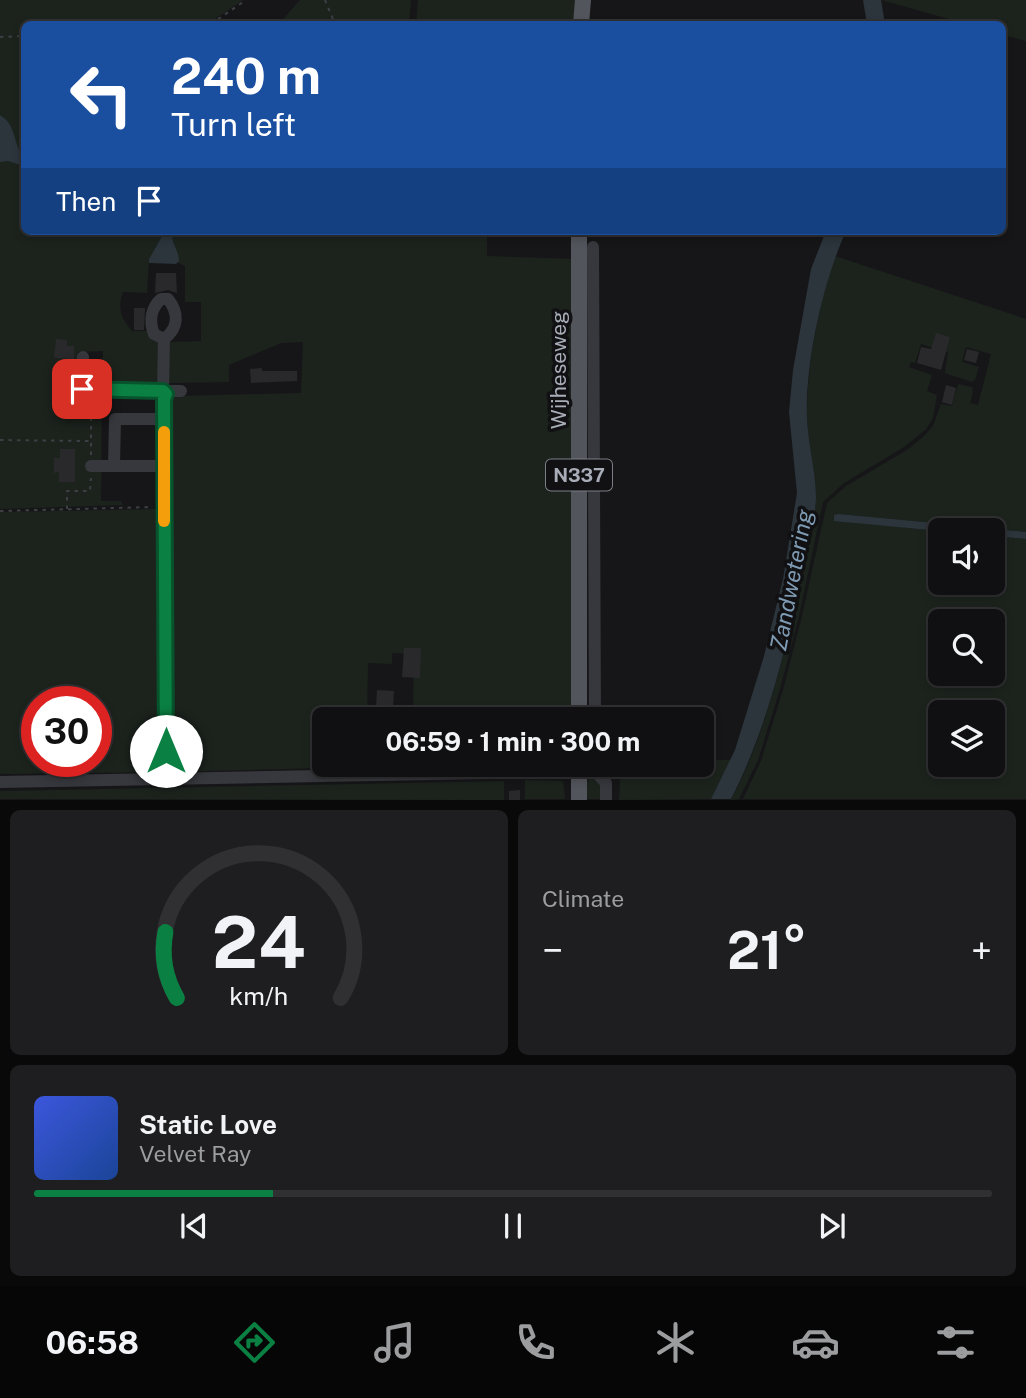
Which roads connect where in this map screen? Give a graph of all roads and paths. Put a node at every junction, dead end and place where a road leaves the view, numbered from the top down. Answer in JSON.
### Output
{"nodes":[{"id":1,"x":246,"y":0,"type":"edge"},
{"id":2,"x":326,"y":0,"type":"edge"},
{"id":3,"x":583,"y":0,"type":"edge"},
{"id":4,"x":215,"y":21,"type":"edge"},
{"id":5,"x":334,"y":21,"type":"edge"},
{"id":6,"x":581,"y":21,"type":"edge"},
{"id":7,"x":21,"y":36,"type":"edge"},
{"id":8,"x":0,"y":37,"type":"edge"},
{"id":9,"x":579,"y":235,"type":"edge"},
{"id":10,"x":593,"y":247,"type":"dead end"},
{"id":11,"x":164,"y":339,"type":"dead end"},
{"id":12,"x":83,"y":357,"type":"dead end"},
{"id":13,"x":181,"y":391,"type":"dead end"},
{"id":14,"x":165,"y":393,"type":"junction"},
{"id":15,"x":164,"y":419,"type":"junction"},
{"id":16,"x":0,"y":440,"type":"edge"},
{"id":17,"x":91,"y":441,"type":"dead end"},
{"id":18,"x":91,"y":466,"type":"dead end"},
{"id":19,"x":114,"y":466,"type":"junction"},
{"id":20,"x":164,"y":466,"type":"junction"},
{"id":21,"x":164,"y":507,"type":"junction"},
{"id":22,"x":0,"y":511,"type":"edge"},
{"id":23,"x":579,"y":707,"type":"edge"},
{"id":24,"x":595,"y":707,"type":"edge"},
{"id":25,"x":312,"y":775,"type":"edge"},
{"id":26,"x":585,"y":777,"type":"edge"},
{"id":27,"x":598,"y":777,"type":"edge"},
{"id":28,"x":166,"y":778,"type":"junction"},
{"id":29,"x":0,"y":782,"type":"edge"},
{"id":30,"x":579,"y":800,"type":"edge"},
{"id":31,"x":606,"y":800,"type":"edge"}],
"edges":[{"from":1,"to":4,"type":"path"},
{"from":2,"to":5,"type":"path"},
{"from":3,"to":6,"type":"main road"},
{"from":7,"to":8,"type":"path"},
{"from":9,"to":23,"type":"main road","name":"Wijheseweg","number":"N337"},
{"from":10,"to":24,"type":"street","name":"Wijheseweg"},
{"from":11,"to":14,"type":"street"},
{"from":12,"to":14,"type":"street"},
{"from":13,"to":14,"type":"street"},
{"from":14,"to":15,"type":"street"},
{"from":15,"to":19,"type":"street"},
{"from":15,"to":20,"type":"street"},
{"from":16,"to":17,"type":"path"},
{"from":18,"to":19,"type":"street"},
{"from":19,"to":20,"type":"street"},
{"from":20,"to":21,"type":"street"},
{"from":21,"to":22,"type":"path"},
{"from":21,"to":28,"type":"street"},
{"from":25,"to":28,"type":"street"},
{"from":26,"to":30,"type":"main road"},
{"from":27,"to":31,"type":"street"},
{"from":28,"to":29,"type":"street"}]}
